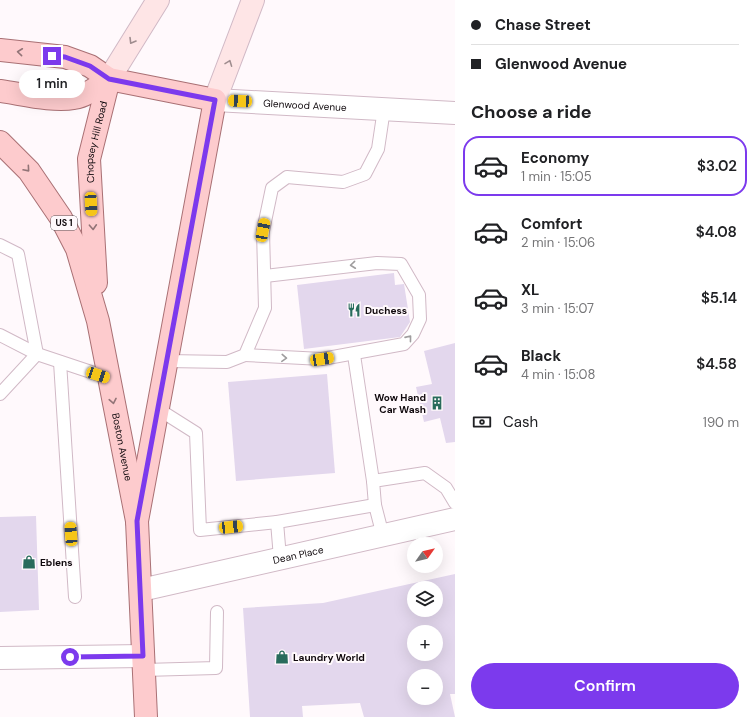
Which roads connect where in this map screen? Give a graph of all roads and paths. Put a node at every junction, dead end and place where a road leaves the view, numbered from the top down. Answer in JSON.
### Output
{"nodes":[{"id":1,"x":158,"y":0,"type":"edge"},
{"id":2,"x":253,"y":0,"type":"edge"},
{"id":3,"x":0,"y":50,"type":"edge"},
{"id":4,"x":109,"y":79,"type":"junction"},
{"id":5,"x":0,"y":91,"type":"edge"},
{"id":6,"x":215,"y":100,"type":"junction"},
{"id":7,"x":384,"y":109,"type":"junction"},
{"id":8,"x":455,"y":113,"type":"edge"},
{"id":9,"x":0,"y":142,"type":"edge"},
{"id":10,"x":0,"y":244,"type":"edge"},
{"id":11,"x":265,"y":276,"type":"junction"},
{"id":12,"x":98,"y":321,"type":"junction"},
{"id":13,"x":0,"y":335,"type":"edge"},
{"id":14,"x":37,"y":354,"type":"junction"},
{"id":15,"x":245,"y":355,"type":"junction"},
{"id":16,"x":354,"y":355,"type":"junction"},
{"id":17,"x":167,"y":361,"type":"junction"},
{"id":18,"x":60,"y":362,"type":"junction"},
{"id":19,"x":109,"y":378,"type":"junction"},
{"id":20,"x":0,"y":394,"type":"edge"},
{"id":21,"x":158,"y":409,"type":"junction"},
{"id":22,"x":373,"y":481,"type":"junction"},
{"id":23,"x":455,"y":503,"type":"edge"},
{"id":24,"x":375,"y":505,"type":"junction"},
{"id":25,"x":455,"y":519,"type":"edge"},
{"id":26,"x":137,"y":521,"type":"junction"},
{"id":27,"x":277,"y":522,"type":"junction"},
{"id":28,"x":383,"y":536,"type":"junction"},
{"id":29,"x":280,"y":558,"type":"junction"},
{"id":30,"x":141,"y":590,"type":"junction"},
{"id":31,"x":76,"y":597,"type":"dead end"},
{"id":32,"x":217,"y":612,"type":"dead end"},
{"id":33,"x":0,"y":658,"type":"edge"},
{"id":34,"x":144,"y":663,"type":"junction"},
{"id":35,"x":146,"y":717,"type":"edge"}],
"edges":[{"from":1,"to":4,"type":"main road","name":"Chopsey Hill Road","one_way":true},
{"from":6,"to":2,"type":"main road","one_way":true},
{"from":4,"to":3,"type":"main road","name":"Glenwood Avenue","one_way":true},
{"from":4,"to":5,"type":"main road"},
{"from":4,"to":6,"type":"main road","name":"Glenwood Avenue"},
{"from":4,"to":12,"type":"main road","name":"Chopsey Hill Road","one_way":true},
{"from":6,"to":7,"type":"street","name":"Glenwood Avenue"},
{"from":6,"to":17,"type":"main road","number":"US 1"},
{"from":7,"to":8,"type":"street","name":"Glenwood Avenue"},
{"from":7,"to":11,"type":"lane"},
{"from":9,"to":12,"type":"main road","number":"US 1","one_way":true},
{"from":10,"to":14,"type":"lane"},
{"from":11,"to":15,"type":"lane"},
{"from":16,"to":11,"type":"lane","one_way":true},
{"from":12,"to":19,"type":"main road","name":"Boston Avenue","number":"US 1"},
{"from":13,"to":14,"type":"lane"},
{"from":14,"to":18,"type":"lane"},
{"from":14,"to":20,"type":"lane"},
{"from":15,"to":16,"type":"lane","one_way":true},
{"from":15,"to":17,"type":"lane"},
{"from":16,"to":22,"type":"lane"},
{"from":17,"to":21,"type":"main road","number":"US 1"},
{"from":18,"to":19,"type":"lane"},
{"from":18,"to":31,"type":"lane"},
{"from":19,"to":26,"type":"main road","name":"Boston Avenue","number":"US 1","one_way":true},
{"from":21,"to":26,"type":"main road","number":"US 1"},
{"from":21,"to":27,"type":"lane"},
{"from":22,"to":23,"type":"lane"},
{"from":22,"to":24,"type":"lane"},
{"from":24,"to":27,"type":"lane"},
{"from":24,"to":28,"type":"lane"},
{"from":25,"to":28,"type":"street","name":"Dean Place"},
{"from":26,"to":30,"type":"main road","name":"Boston Avenue","number":"US 1"},
{"from":27,"to":29,"type":"lane"},
{"from":28,"to":29,"type":"street","name":"Dean Place"},
{"from":29,"to":30,"type":"street","name":"Dean Place"},
{"from":30,"to":34,"type":"main road","name":"Boston Avenue","number":"US 1"},
{"from":32,"to":34,"type":"lane"},
{"from":33,"to":34,"type":"street"},
{"from":34,"to":35,"type":"main road","name":"Boston Avenue","number":"US 1"}]}
